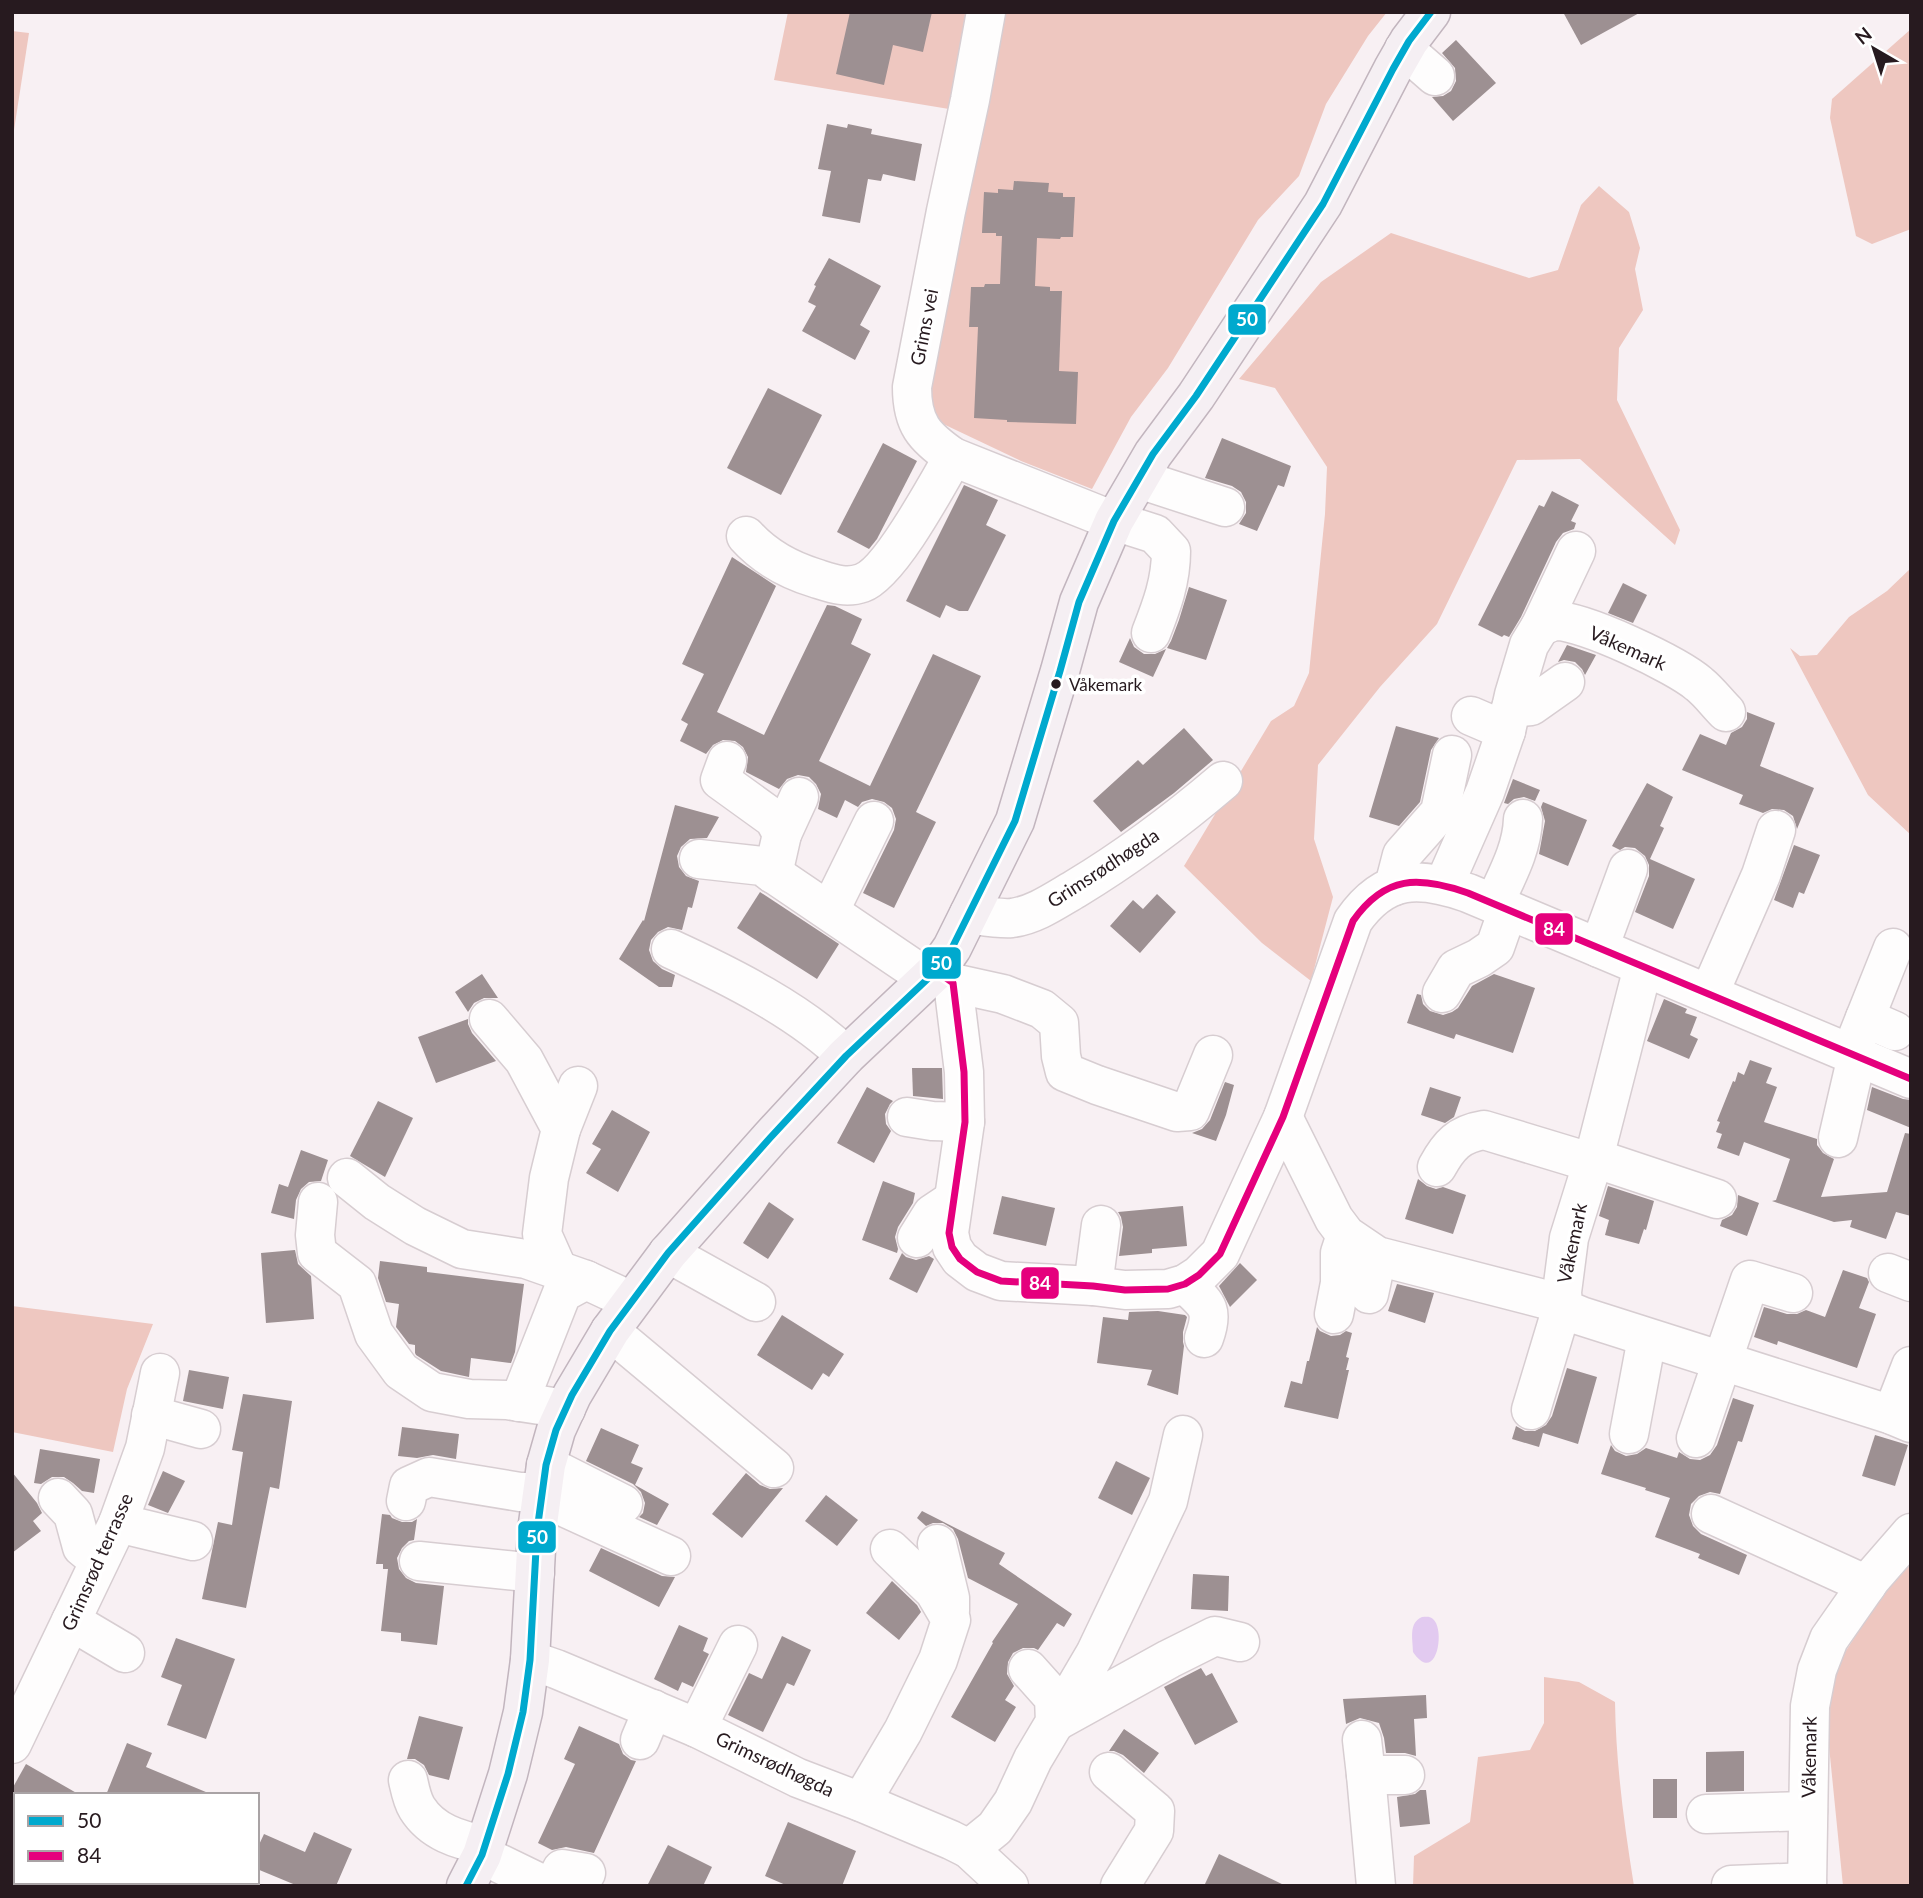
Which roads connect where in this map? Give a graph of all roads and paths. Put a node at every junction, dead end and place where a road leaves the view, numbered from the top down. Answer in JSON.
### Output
{"nodes":[{"id":1,"x":986,"y":12,"type":"edge"},
{"id":2,"x":1431,"y":12,"type":"edge"},
{"id":3,"x":1404,"y":49,"type":"junction"},
{"id":4,"x":1435,"y":76,"type":"dead end"},
{"id":5,"x":953,"y":457,"type":"junction"},
{"id":6,"x":1139,"y":479,"type":"junction"},
{"id":7,"x":1225,"y":507,"type":"dead end"},
{"id":8,"x":1114,"y":522,"type":"junction"},
{"id":9,"x":746,"y":536,"type":"dead end"},
{"id":10,"x":1576,"y":551,"type":"dead end"},
{"id":11,"x":1540,"y":627,"type":"junction"},
{"id":12,"x":1151,"y":633,"type":"dead end"},
{"id":13,"x":1565,"y":682,"type":"dead end"},
{"id":14,"x":1726,"y":712,"type":"dead end"},
{"id":15,"x":1471,"y":716,"type":"dead end"},
{"id":16,"x":1508,"y":719,"type":"junction"},
{"id":17,"x":1452,"y":755,"type":"dead end"},
{"id":18,"x":727,"y":761,"type":"dead end"},
{"id":19,"x":1223,"y":781,"type":"dead end"},
{"id":20,"x":799,"y":797,"type":"dead end"},
{"id":21,"x":1522,"y":819,"type":"dead end"},
{"id":22,"x":874,"y":821,"type":"dead end"},
{"id":23,"x":1776,"y":830,"type":"dead end"},
{"id":24,"x":782,"y":834,"type":"junction"},
{"id":25,"x":699,"y":859,"type":"dead end"},
{"id":26,"x":1629,"y":869,"type":"dead end"},
{"id":27,"x":773,"y":874,"type":"junction"},
{"id":28,"x":1444,"y":885,"type":"junction"},
{"id":29,"x":1394,"y":886,"type":"junction"},
{"id":30,"x":1501,"y":907,"type":"junction"},
{"id":31,"x":830,"y":910,"type":"junction"},
{"id":32,"x":969,"y":914,"type":"junction"},
{"id":33,"x":1600,"y":948,"type":"junction"},
{"id":34,"x":1894,"y":948,"type":"dead end"},
{"id":35,"x":671,"y":949,"type":"dead end"},
{"id":36,"x":1643,"y":967,"type":"junction"},
{"id":37,"x":938,"y":978,"type":"junction"},
{"id":38,"x":1442,"y":993,"type":"dead end"},
{"id":39,"x":1709,"y":995,"type":"junction"},
{"id":40,"x":489,"y":1019,"type":"dead end"},
{"id":41,"x":1213,"y":1055,"type":"dead end"},
{"id":42,"x":1854,"y":1055,"type":"junction"},
{"id":43,"x":846,"y":1056,"type":"junction"},
{"id":44,"x":1911,"y":1079,"type":"edge"},
{"id":45,"x":578,"y":1086,"type":"dead end"},
{"id":46,"x":907,"y":1117,"type":"dead end"},
{"id":47,"x":1283,"y":1117,"type":"junction"},
{"id":48,"x":561,"y":1129,"type":"junction"},
{"id":49,"x":1838,"y":1138,"type":"dead end"},
{"id":50,"x":970,"y":1146,"type":"junction"},
{"id":51,"x":1594,"y":1161,"type":"junction"},
{"id":52,"x":1437,"y":1167,"type":"dead end"},
{"id":53,"x":347,"y":1178,"type":"dead end"},
{"id":54,"x":1717,"y":1199,"type":"dead end"},
{"id":55,"x":953,"y":1200,"type":"junction"},
{"id":56,"x":318,"y":1202,"type":"dead end"},
{"id":57,"x":1101,"y":1225,"type":"dead end"},
{"id":58,"x":1346,"y":1235,"type":"junction"},
{"id":59,"x":918,"y":1238,"type":"dead end"},
{"id":60,"x":668,"y":1253,"type":"junction"},
{"id":61,"x":1377,"y":1256,"type":"junction"},
{"id":62,"x":572,"y":1275,"type":"junction"},
{"id":63,"x":1185,"y":1284,"type":"junction"},
{"id":64,"x":1093,"y":1286,"type":"junction"},
{"id":65,"x":1793,"y":1293,"type":"dead end"},
{"id":66,"x":1369,"y":1294,"type":"dead end"},
{"id":67,"x":756,"y":1302,"type":"dead end"},
{"id":68,"x":1563,"y":1304,"type":"junction"},
{"id":69,"x":1334,"y":1314,"type":"dead end"},
{"id":70,"x":620,"y":1316,"type":"junction"},
{"id":71,"x":1204,"y":1338,"type":"dead end"},
{"id":72,"x":1647,"y":1338,"type":"junction"},
{"id":73,"x":1723,"y":1362,"type":"junction"},
{"id":74,"x":1911,"y":1366,"type":"edge"},
{"id":75,"x":160,"y":1373,"type":"dead end"},
{"id":76,"x":519,"y":1402,"type":"junction"},
{"id":77,"x":566,"y":1409,"type":"junction"},
{"id":78,"x":1531,"y":1410,"type":"dead end"},
{"id":79,"x":151,"y":1415,"type":"junction"},
{"id":80,"x":1901,"y":1419,"type":"edge"},
{"id":81,"x":201,"y":1429,"type":"dead end"},
{"id":82,"x":1629,"y":1434,"type":"dead end"},
{"id":83,"x":1183,"y":1435,"type":"dead end"},
{"id":84,"x":1696,"y":1438,"type":"dead end"},
{"id":85,"x":774,"y":1468,"type":"dead end"},
{"id":86,"x":543,"y":1485,"type":"junction"},
{"id":87,"x":58,"y":1498,"type":"dead end"},
{"id":88,"x":406,"y":1501,"type":"dead end"},
{"id":89,"x":623,"y":1504,"type":"dead end"},
{"id":90,"x":1711,"y":1514,"type":"dead end"},
{"id":91,"x":118,"y":1523,"type":"junction"},
{"id":92,"x":1911,"y":1533,"type":"edge"},
{"id":93,"x":193,"y":1541,"type":"dead end"},
{"id":94,"x":937,"y":1544,"type":"dead end"},
{"id":95,"x":890,"y":1549,"type":"dead end"},
{"id":96,"x":671,"y":1556,"type":"dead end"},
{"id":97,"x":99,"y":1561,"type":"junction"},
{"id":98,"x":419,"y":1561,"type":"dead end"},
{"id":99,"x":535,"y":1573,"type":"junction"},
{"id":100,"x":1867,"y":1585,"type":"junction"},
{"id":101,"x":950,"y":1620,"type":"junction"},
{"id":102,"x":71,"y":1621,"type":"junction"},
{"id":103,"x":1240,"y":1643,"type":"dead end"},
{"id":104,"x":738,"y":1645,"type":"dead end"},
{"id":105,"x":125,"y":1653,"type":"dead end"},
{"id":106,"x":530,"y":1660,"type":"junction"},
{"id":107,"x":1028,"y":1669,"type":"dead end"},
{"id":108,"x":1055,"y":1722,"type":"junction"},
{"id":109,"x":697,"y":1728,"type":"junction"},
{"id":110,"x":12,"y":1744,"type":"edge"},
{"id":111,"x":1109,"y":1772,"type":"dead end"},
{"id":112,"x":1405,"y":1775,"type":"dead end"},
{"id":113,"x":408,"y":1780,"type":"dead end"},
{"id":114,"x":861,"y":1802,"type":"junction"},
{"id":115,"x":1808,"y":1811,"type":"junction"},
{"id":116,"x":1706,"y":1814,"type":"dead end"},
{"id":117,"x":969,"y":1849,"type":"junction"},
{"id":118,"x":478,"y":1862,"type":"edge"},
{"id":119,"x":1807,"y":1884,"type":"edge"},
{"id":120,"x":1731,"y":1885,"type":"edge"},
{"id":121,"x":545,"y":1886,"type":"edge"},
{"id":122,"x":1009,"y":1886,"type":"edge"},
{"id":123,"x":1119,"y":1886,"type":"edge"},
{"id":124,"x":1376,"y":1886,"type":"edge"}],
"edges":[{"from":1,"to":5,"type":"street","name":"Grims vei"},
{"from":2,"to":3,"type":"main road"},
{"from":3,"to":4,"type":"street"},
{"from":3,"to":6,"type":"main road"},
{"from":5,"to":8,"type":"street","name":"Grims vei"},
{"from":5,"to":9,"type":"street"},
{"from":6,"to":7,"type":"street"},
{"from":6,"to":8,"type":"main road"},
{"from":8,"to":12,"type":"street","name":"Grims vei"},
{"from":8,"to":32,"type":"main road"},
{"from":10,"to":11,"type":"street"},
{"from":11,"to":14,"type":"street","name":"Våkemark"},
{"from":11,"to":16,"type":"street"},
{"from":13,"to":16,"type":"street"},
{"from":15,"to":16,"type":"street"},
{"from":16,"to":28,"type":"street"},
{"from":17,"to":29,"type":"street"},
{"from":18,"to":24,"type":"street"},
{"from":19,"to":32,"type":"street","name":"Grimsrødhøgda"},
{"from":20,"to":24,"type":"street"},
{"from":21,"to":30,"type":"street"},
{"from":22,"to":31,"type":"street"},
{"from":23,"to":39,"type":"street"},
{"from":24,"to":27,"type":"street"},
{"from":25,"to":27,"type":"street"},
{"from":26,"to":33,"type":"street"},
{"from":27,"to":31,"type":"street"},
{"from":28,"to":29,"type":"street"},
{"from":28,"to":30,"type":"street"},
{"from":29,"to":47,"type":"street"},
{"from":30,"to":33,"type":"street"},
{"from":30,"to":38,"type":"street"},
{"from":31,"to":37,"type":"street"},
{"from":32,"to":37,"type":"main road"},
{"from":33,"to":36,"type":"street"},
{"from":34,"to":42,"type":"street"},
{"from":35,"to":43,"type":"street"},
{"from":36,"to":39,"type":"street"},
{"from":36,"to":51,"type":"street","name":"Våkemark"},
{"from":37,"to":41,"type":"street"},
{"from":37,"to":43,"type":"main road"},
{"from":37,"to":50,"type":"street"},
{"from":39,"to":42,"type":"street"},
{"from":40,"to":48,"type":"street"},
{"from":42,"to":44,"type":"street"},
{"from":42,"to":49,"type":"street"},
{"from":43,"to":60,"type":"main road"},
{"from":45,"to":48,"type":"street"},
{"from":46,"to":50,"type":"street"},
{"from":47,"to":58,"type":"street"},
{"from":47,"to":63,"type":"street"},
{"from":48,"to":62,"type":"street"},
{"from":50,"to":55,"type":"street"},
{"from":51,"to":52,"type":"street"},
{"from":51,"to":54,"type":"street"},
{"from":51,"to":68,"type":"street","name":"Våkemark"},
{"from":53,"to":62,"type":"street"},
{"from":55,"to":59,"type":"street"},
{"from":55,"to":64,"type":"street"},
{"from":56,"to":76,"type":"street"},
{"from":57,"to":64,"type":"street"},
{"from":58,"to":61,"type":"street"},
{"from":58,"to":69,"type":"street"},
{"from":60,"to":67,"type":"street"},
{"from":60,"to":70,"type":"main road"},
{"from":61,"to":66,"type":"street"},
{"from":61,"to":68,"type":"street"},
{"from":62,"to":70,"type":"street"},
{"from":62,"to":76,"type":"street"},
{"from":63,"to":64,"type":"street"},
{"from":63,"to":71,"type":"street"},
{"from":65,"to":73,"type":"street"},
{"from":68,"to":72,"type":"street","name":"Våkemark"},
{"from":68,"to":78,"type":"street"},
{"from":70,"to":77,"type":"main road"},
{"from":70,"to":85,"type":"street"},
{"from":72,"to":73,"type":"street","name":"Våkemark"},
{"from":72,"to":82,"type":"street"},
{"from":73,"to":80,"type":"street","name":"Våkemark"},
{"from":73,"to":84,"type":"street"},
{"from":74,"to":80,"type":"street","name":"Våkemark"},
{"from":75,"to":79,"type":"street","name":"Grimsrød terrasse"},
{"from":76,"to":77,"type":"street"},
{"from":77,"to":86,"type":"main road"},
{"from":79,"to":81,"type":"street"},
{"from":79,"to":91,"type":"street","name":"Grimsrød terrasse"},
{"from":83,"to":108,"type":"street"},
{"from":86,"to":88,"type":"street"},
{"from":86,"to":89,"type":"street"},
{"from":86,"to":96,"type":"street"},
{"from":86,"to":99,"type":"main road"},
{"from":87,"to":97,"type":"street"},
{"from":90,"to":100,"type":"street"},
{"from":91,"to":93,"type":"street"},
{"from":91,"to":97,"type":"street","name":"Grimsrød terrasse"},
{"from":92,"to":100,"type":"street","name":"Våkemark"},
{"from":94,"to":101,"type":"street"},
{"from":95,"to":101,"type":"street"},
{"from":97,"to":102,"type":"street","name":"Grimsrød terrasse"},
{"from":98,"to":99,"type":"street"},
{"from":99,"to":106,"type":"main road"},
{"from":100,"to":115,"type":"street","name":"Våkemark"},
{"from":101,"to":114,"type":"street"},
{"from":102,"to":105,"type":"street"},
{"from":102,"to":110,"type":"street","name":"Grimsrød terrasse"},
{"from":103,"to":108,"type":"street"},
{"from":104,"to":109,"type":"street"},
{"from":106,"to":109,"type":"street","name":"Grimsrødhøgda"},
{"from":106,"to":118,"type":"main road"},
{"from":107,"to":108,"type":"street"},
{"from":108,"to":117,"type":"street"},
{"from":109,"to":114,"type":"street","name":"Grimsrødhøgda"},
{"from":111,"to":123,"type":"street"},
{"from":112,"to":124,"type":"street"},
{"from":113,"to":118,"type":"street"},
{"from":114,"to":117,"type":"street","name":"Grimsrødhøgda"},
{"from":115,"to":116,"type":"street"},
{"from":115,"to":119,"type":"street","name":"Våkemark"},
{"from":117,"to":122,"type":"street","name":"Grimsrødhøgda"},
{"from":118,"to":121,"type":"street"},
{"from":119,"to":120,"type":"street"}]}
